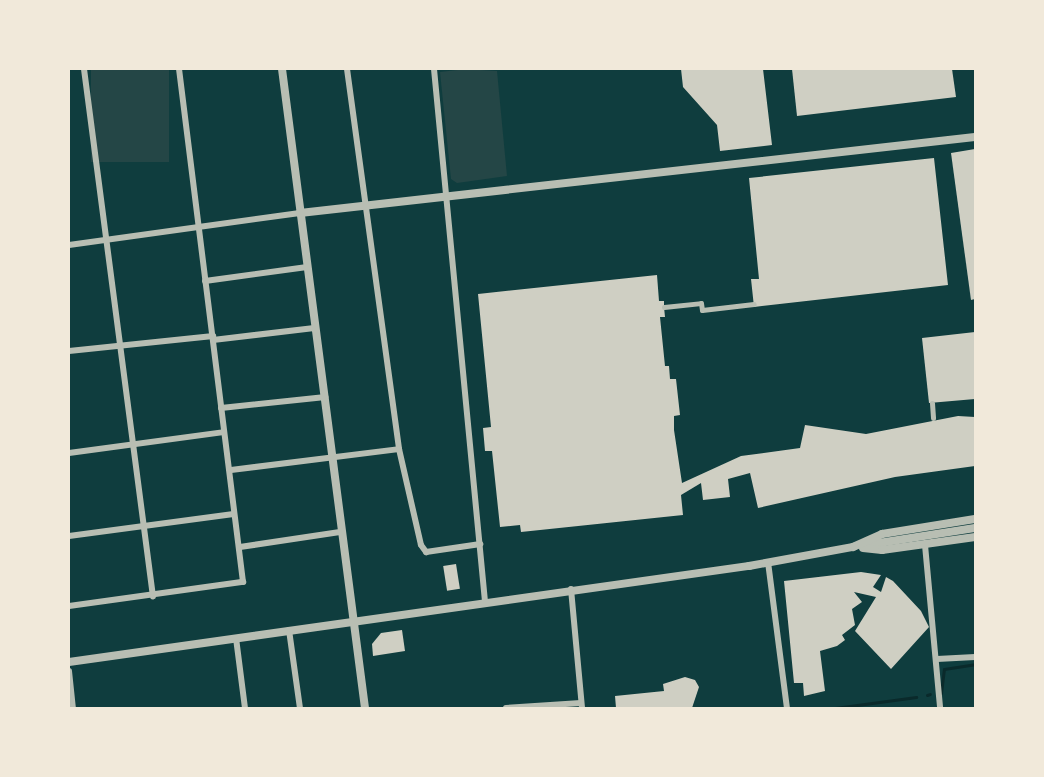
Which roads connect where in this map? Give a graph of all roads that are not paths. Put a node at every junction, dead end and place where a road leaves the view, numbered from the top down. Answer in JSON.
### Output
{"nodes":[{"id":1,"x":84,"y":69,"type":"edge"},
{"id":2,"x":179,"y":69,"type":"edge"},
{"id":3,"x":282,"y":69,"type":"edge"},
{"id":4,"x":346,"y":69,"type":"edge"},
{"id":5,"x":434,"y":69,"type":"edge"},
{"id":6,"x":975,"y":137,"type":"edge"},
{"id":7,"x":447,"y":196,"type":"junction"},
{"id":8,"x":364,"y":205,"type":"junction"},
{"id":9,"x":300,"y":213,"type":"junction"},
{"id":10,"x":199,"y":229,"type":"junction"},
{"id":11,"x":107,"y":240,"type":"junction"},
{"id":12,"x":69,"y":245,"type":"edge"},
{"id":13,"x":308,"y":267,"type":"junction"},
{"id":14,"x":205,"y":281,"type":"junction"},
{"id":15,"x":754,"y":304,"type":"dead end"},
{"id":16,"x":664,"y":307,"type":"dead end"},
{"id":17,"x":314,"y":328,"type":"junction"},
{"id":18,"x":213,"y":338,"type":"junction"},
{"id":19,"x":120,"y":346,"type":"junction"},
{"id":20,"x":69,"y":351,"type":"edge"},
{"id":21,"x":325,"y":397,"type":"junction"},
{"id":22,"x":932,"y":403,"type":"dead end"},
{"id":23,"x":221,"y":408,"type":"junction"},
{"id":24,"x":933,"y":418,"type":"dead end"},
{"id":25,"x":224,"y":432,"type":"junction"},
{"id":26,"x":132,"y":442,"type":"junction"},
{"id":27,"x":399,"y":449,"type":"junction"},
{"id":28,"x":69,"y":453,"type":"edge"},
{"id":29,"x":332,"y":459,"type":"junction"},
{"id":30,"x":231,"y":470,"type":"junction"},
{"id":31,"x":234,"y":514,"type":"junction"},
{"id":32,"x":975,"y":519,"type":"edge"},
{"id":33,"x":143,"y":525,"type":"junction"},
{"id":34,"x":975,"y":528,"type":"edge"},
{"id":35,"x":340,"y":532,"type":"junction"},
{"id":36,"x":69,"y":536,"type":"edge"},
{"id":37,"x":975,"y":537,"type":"edge"},
{"id":38,"x":480,"y":544,"type":"junction"},
{"id":39,"x":925,"y":545,"type":"junction"},
{"id":40,"x":240,"y":547,"type":"junction"},
{"id":41,"x":853,"y":547,"type":"junction"},
{"id":42,"x":768,"y":562,"type":"junction"},
{"id":43,"x":571,"y":590,"type":"junction"},
{"id":44,"x":153,"y":597,"type":"junction"},
{"id":45,"x":486,"y":602,"type":"junction"},
{"id":46,"x":69,"y":606,"type":"edge"},
{"id":47,"x":354,"y":621,"type":"junction"},
{"id":48,"x":289,"y":630,"type":"junction"},
{"id":49,"x":236,"y":638,"type":"junction"},
{"id":50,"x":975,"y":657,"type":"edge"},
{"id":51,"x":937,"y":659,"type":"junction"},
{"id":52,"x":69,"y":662,"type":"edge"},
{"id":53,"x":69,"y":671,"type":"edge"},
{"id":54,"x":582,"y":705,"type":"edge"},
{"id":55,"x":73,"y":708,"type":"edge"},
{"id":56,"x":244,"y":708,"type":"edge"},
{"id":57,"x":300,"y":708,"type":"edge"},
{"id":58,"x":365,"y":708,"type":"edge"},
{"id":59,"x":506,"y":708,"type":"edge"},
{"id":60,"x":787,"y":708,"type":"edge"},
{"id":61,"x":940,"y":708,"type":"edge"}],
"edges":[{"from":1,"to":11,"type":"street"},
{"from":2,"to":10,"type":"street"},
{"from":3,"to":9,"type":"street"},
{"from":4,"to":8,"type":"street"},
{"from":5,"to":7,"type":"street"},
{"from":6,"to":7,"type":"street"},
{"from":7,"to":8,"type":"street"},
{"from":7,"to":38,"type":"street"},
{"from":8,"to":9,"type":"street"},
{"from":8,"to":27,"type":"street"},
{"from":9,"to":10,"type":"street"},
{"from":9,"to":13,"type":"street"},
{"from":10,"to":11,"type":"street"},
{"from":10,"to":14,"type":"street"},
{"from":11,"to":12,"type":"street"},
{"from":11,"to":19,"type":"street"},
{"from":13,"to":14,"type":"street"},
{"from":13,"to":17,"type":"street"},
{"from":14,"to":18,"type":"street"},
{"from":15,"to":16,"type":"street"},
{"from":17,"to":18,"type":"street"},
{"from":17,"to":21,"type":"street"},
{"from":18,"to":19,"type":"street"},
{"from":18,"to":23,"type":"street"},
{"from":19,"to":20,"type":"street"},
{"from":19,"to":26,"type":"street"},
{"from":21,"to":23,"type":"street"},
{"from":21,"to":29,"type":"street"},
{"from":22,"to":24,"type":"street"},
{"from":23,"to":25,"type":"street"},
{"from":25,"to":26,"type":"street"},
{"from":25,"to":30,"type":"street"},
{"from":26,"to":28,"type":"street"},
{"from":26,"to":33,"type":"street"},
{"from":27,"to":29,"type":"street"},
{"from":27,"to":38,"type":"street"},
{"from":29,"to":30,"type":"street"},
{"from":29,"to":35,"type":"street"},
{"from":30,"to":31,"type":"street"},
{"from":31,"to":33,"type":"street"},
{"from":31,"to":40,"type":"street"},
{"from":32,"to":41,"type":"street"},
{"from":33,"to":36,"type":"street"},
{"from":33,"to":44,"type":"street"},
{"from":34,"to":41,"type":"street"},
{"from":35,"to":40,"type":"street"},
{"from":35,"to":47,"type":"street"},
{"from":37,"to":39,"type":"street"},
{"from":38,"to":45,"type":"street"},
{"from":39,"to":41,"type":"street"},
{"from":39,"to":51,"type":"street"},
{"from":40,"to":44,"type":"street"},
{"from":41,"to":42,"type":"street"},
{"from":42,"to":43,"type":"street"},
{"from":42,"to":60,"type":"street"},
{"from":43,"to":45,"type":"street"},
{"from":43,"to":54,"type":"street"},
{"from":44,"to":46,"type":"street"},
{"from":45,"to":47,"type":"street"},
{"from":47,"to":48,"type":"street"},
{"from":47,"to":58,"type":"street"},
{"from":48,"to":49,"type":"street"},
{"from":48,"to":57,"type":"street"},
{"from":49,"to":52,"type":"street"},
{"from":49,"to":56,"type":"street"},
{"from":50,"to":51,"type":"street"},
{"from":51,"to":61,"type":"street"},
{"from":53,"to":55,"type":"street"},
{"from":54,"to":59,"type":"street"}]}
